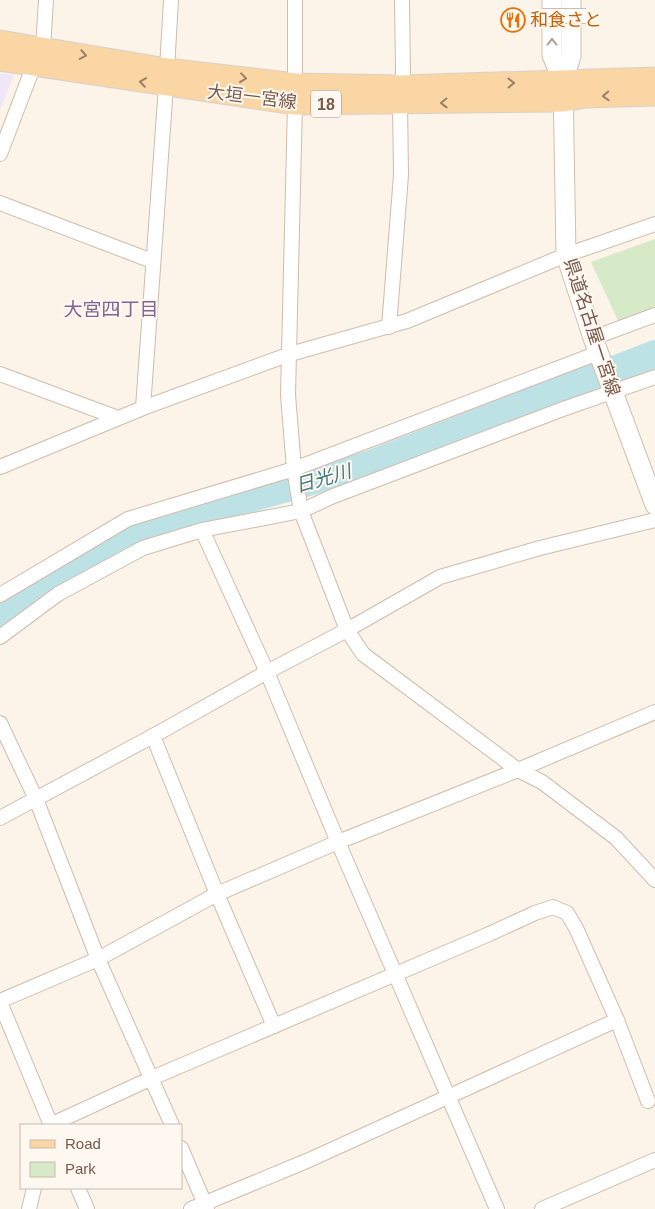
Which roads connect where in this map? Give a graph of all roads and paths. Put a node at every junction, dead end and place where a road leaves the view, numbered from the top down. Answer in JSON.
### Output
{"nodes":[{"id":1,"x":46,"y":0,"type":"edge"},
{"id":2,"x":171,"y":0,"type":"edge"},
{"id":3,"x":295,"y":0,"type":"edge"},
{"id":4,"x":402,"y":0,"type":"edge"},
{"id":5,"x":572,"y":0,"type":"edge"},
{"id":6,"x":547,"y":8,"type":"edge"},
{"id":7,"x":586,"y":16,"type":"dead end"},
{"id":8,"x":0,"y":41,"type":"edge"},
{"id":9,"x":38,"y":57,"type":"junction"},
{"id":10,"x":0,"y":60,"type":"edge"},
{"id":11,"x":167,"y":78,"type":"junction"},
{"id":12,"x":655,"y":78,"type":"edge"},
{"id":13,"x":563,"y":91,"type":"junction"},
{"id":14,"x":295,"y":94,"type":"junction"},
{"id":15,"x":401,"y":95,"type":"junction"},
{"id":16,"x":655,"y":95,"type":"edge"},
{"id":17,"x":0,"y":154,"type":"edge"},
{"id":18,"x":0,"y":203,"type":"edge"},
{"id":19,"x":655,"y":224,"type":"edge"},
{"id":20,"x":566,"y":255,"type":"junction"},
{"id":21,"x":152,"y":261,"type":"junction"},
{"id":22,"x":655,"y":315,"type":"edge"},
{"id":23,"x":389,"y":327,"type":"junction"},
{"id":24,"x":597,"y":348,"type":"junction"},
{"id":25,"x":290,"y":354,"type":"junction"},
{"id":26,"x":0,"y":374,"type":"edge"},
{"id":27,"x":655,"y":377,"type":"edge"},
{"id":28,"x":612,"y":389,"type":"junction"},
{"id":29,"x":142,"y":408,"type":"junction"},
{"id":30,"x":118,"y":418,"type":"junction"},
{"id":31,"x":0,"y":467,"type":"edge"},
{"id":32,"x":295,"y":473,"type":"junction"},
{"id":33,"x":655,"y":505,"type":"edge"},
{"id":34,"x":300,"y":509,"type":"junction"},
{"id":35,"x":655,"y":520,"type":"edge"},
{"id":36,"x":202,"y":530,"type":"junction"},
{"id":37,"x":0,"y":594,"type":"edge"},
{"id":38,"x":347,"y":630,"type":"junction"},
{"id":39,"x":0,"y":637,"type":"edge"},
{"id":40,"x":267,"y":672,"type":"junction"},
{"id":41,"x":655,"y":712,"type":"edge"},
{"id":42,"x":0,"y":723,"type":"edge"},
{"id":43,"x":153,"y":736,"type":"junction"},
{"id":44,"x":518,"y":770,"type":"junction"},
{"id":45,"x":36,"y":800,"type":"junction"},
{"id":46,"x":0,"y":818,"type":"edge"},
{"id":47,"x":338,"y":842,"type":"junction"},
{"id":48,"x":655,"y":880,"type":"edge"},
{"id":49,"x":217,"y":894,"type":"junction"},
{"id":50,"x":98,"y":959,"type":"junction"},
{"id":51,"x":395,"y":974,"type":"junction"},
{"id":52,"x":0,"y":1002,"type":"edge"},
{"id":53,"x":617,"y":1020,"type":"junction"},
{"id":54,"x":274,"y":1026,"type":"junction"},
{"id":55,"x":152,"y":1078,"type":"junction"},
{"id":56,"x":448,"y":1098,"type":"junction"},
{"id":57,"x":648,"y":1102,"type":"dead end"},
{"id":58,"x":50,"y":1124,"type":"edge"},
{"id":59,"x":52,"y":1124,"type":"edge"},
{"id":60,"x":172,"y":1124,"type":"edge"},
{"id":61,"x":182,"y":1150,"type":"edge"},
{"id":62,"x":655,"y":1160,"type":"edge"},
{"id":63,"x":34,"y":1189,"type":"edge"},
{"id":64,"x":78,"y":1189,"type":"edge"},
{"id":65,"x":206,"y":1206,"type":"edge"},
{"id":66,"x":29,"y":1209,"type":"edge"},
{"id":67,"x":87,"y":1209,"type":"edge"},
{"id":68,"x":191,"y":1209,"type":"edge"},
{"id":69,"x":497,"y":1209,"type":"edge"},
{"id":70,"x":542,"y":1209,"type":"edge"}],
"edges":[{"from":1,"to":9,"type":"street"},
{"from":2,"to":11,"type":"street"},
{"from":3,"to":14,"type":"street"},
{"from":4,"to":15,"type":"street"},
{"from":5,"to":13,"type":"main road","name":"県道名古屋一宮線"},
{"from":6,"to":7,"type":"street","bridge":true},
{"from":13,"to":6,"type":"main road","name":"県道名古屋一宮線","one_way":true},
{"from":8,"to":9,"type":"main road","name":"大垣一宮線","number":"18"},
{"from":9,"to":10,"type":"main road","name":"大垣一宮線","number":"18"},
{"from":9,"to":11,"type":"main road","name":"大垣一宮線","number":"18"},
{"from":9,"to":17,"type":"street"},
{"from":11,"to":14,"type":"main road","name":"大垣一宮線","number":"18"},
{"from":11,"to":21,"type":"street"},
{"from":12,"to":13,"type":"main road","name":"大垣一宮線","number":"18"},
{"from":13,"to":15,"type":"main road","name":"大垣一宮線","number":"18"},
{"from":16,"to":13,"type":"main road","name":"大垣一宮線","number":"18","one_way":true},
{"from":13,"to":20,"type":"main road","name":"県道名古屋一宮線"},
{"from":14,"to":15,"type":"main road","name":"大垣一宮線","number":"18"},
{"from":14,"to":25,"type":"street"},
{"from":15,"to":23,"type":"street"},
{"from":18,"to":21,"type":"street"},
{"from":19,"to":20,"type":"street"},
{"from":20,"to":23,"type":"street"},
{"from":20,"to":24,"type":"main road","name":"県道名古屋一宮線"},
{"from":21,"to":29,"type":"street"},
{"from":22,"to":24,"type":"street"},
{"from":23,"to":25,"type":"street"},
{"from":24,"to":28,"type":"main road","name":"県道名古屋一宮線"},
{"from":24,"to":32,"type":"street"},
{"from":25,"to":29,"type":"street"},
{"from":25,"to":32,"type":"street"},
{"from":26,"to":30,"type":"street"},
{"from":27,"to":28,"type":"street"},
{"from":28,"to":33,"type":"main road","name":"県道名古屋一宮線"},
{"from":28,"to":34,"type":"street"},
{"from":29,"to":30,"type":"street"},
{"from":30,"to":31,"type":"street"},
{"from":32,"to":34,"type":"street"},
{"from":32,"to":37,"type":"street"},
{"from":34,"to":36,"type":"street"},
{"from":34,"to":38,"type":"street"},
{"from":35,"to":38,"type":"street"},
{"from":36,"to":39,"type":"street"},
{"from":36,"to":40,"type":"street"},
{"from":38,"to":40,"type":"street"},
{"from":38,"to":44,"type":"street"},
{"from":40,"to":43,"type":"street"},
{"from":40,"to":47,"type":"street"},
{"from":41,"to":44,"type":"street"},
{"from":42,"to":45,"type":"street"},
{"from":43,"to":45,"type":"street"},
{"from":43,"to":49,"type":"street"},
{"from":44,"to":47,"type":"street"},
{"from":44,"to":48,"type":"street"},
{"from":45,"to":46,"type":"street"},
{"from":45,"to":50,"type":"street"},
{"from":47,"to":49,"type":"street"},
{"from":47,"to":51,"type":"street"},
{"from":49,"to":50,"type":"street"},
{"from":49,"to":54,"type":"street"},
{"from":50,"to":52,"type":"street"},
{"from":50,"to":55,"type":"street"},
{"from":51,"to":53,"type":"street"},
{"from":51,"to":54,"type":"street"},
{"from":51,"to":56,"type":"street"},
{"from":52,"to":58,"type":"street"},
{"from":53,"to":56,"type":"street"},
{"from":53,"to":57,"type":"street"},
{"from":54,"to":55,"type":"street"},
{"from":55,"to":59,"type":"street"},
{"from":55,"to":60,"type":"street"},
{"from":56,"to":65,"type":"street"},
{"from":56,"to":69,"type":"street"},
{"from":61,"to":65,"type":"street"},
{"from":62,"to":70,"type":"street"},
{"from":63,"to":66,"type":"street"},
{"from":64,"to":67,"type":"street"},
{"from":65,"to":68,"type":"street"}]}
